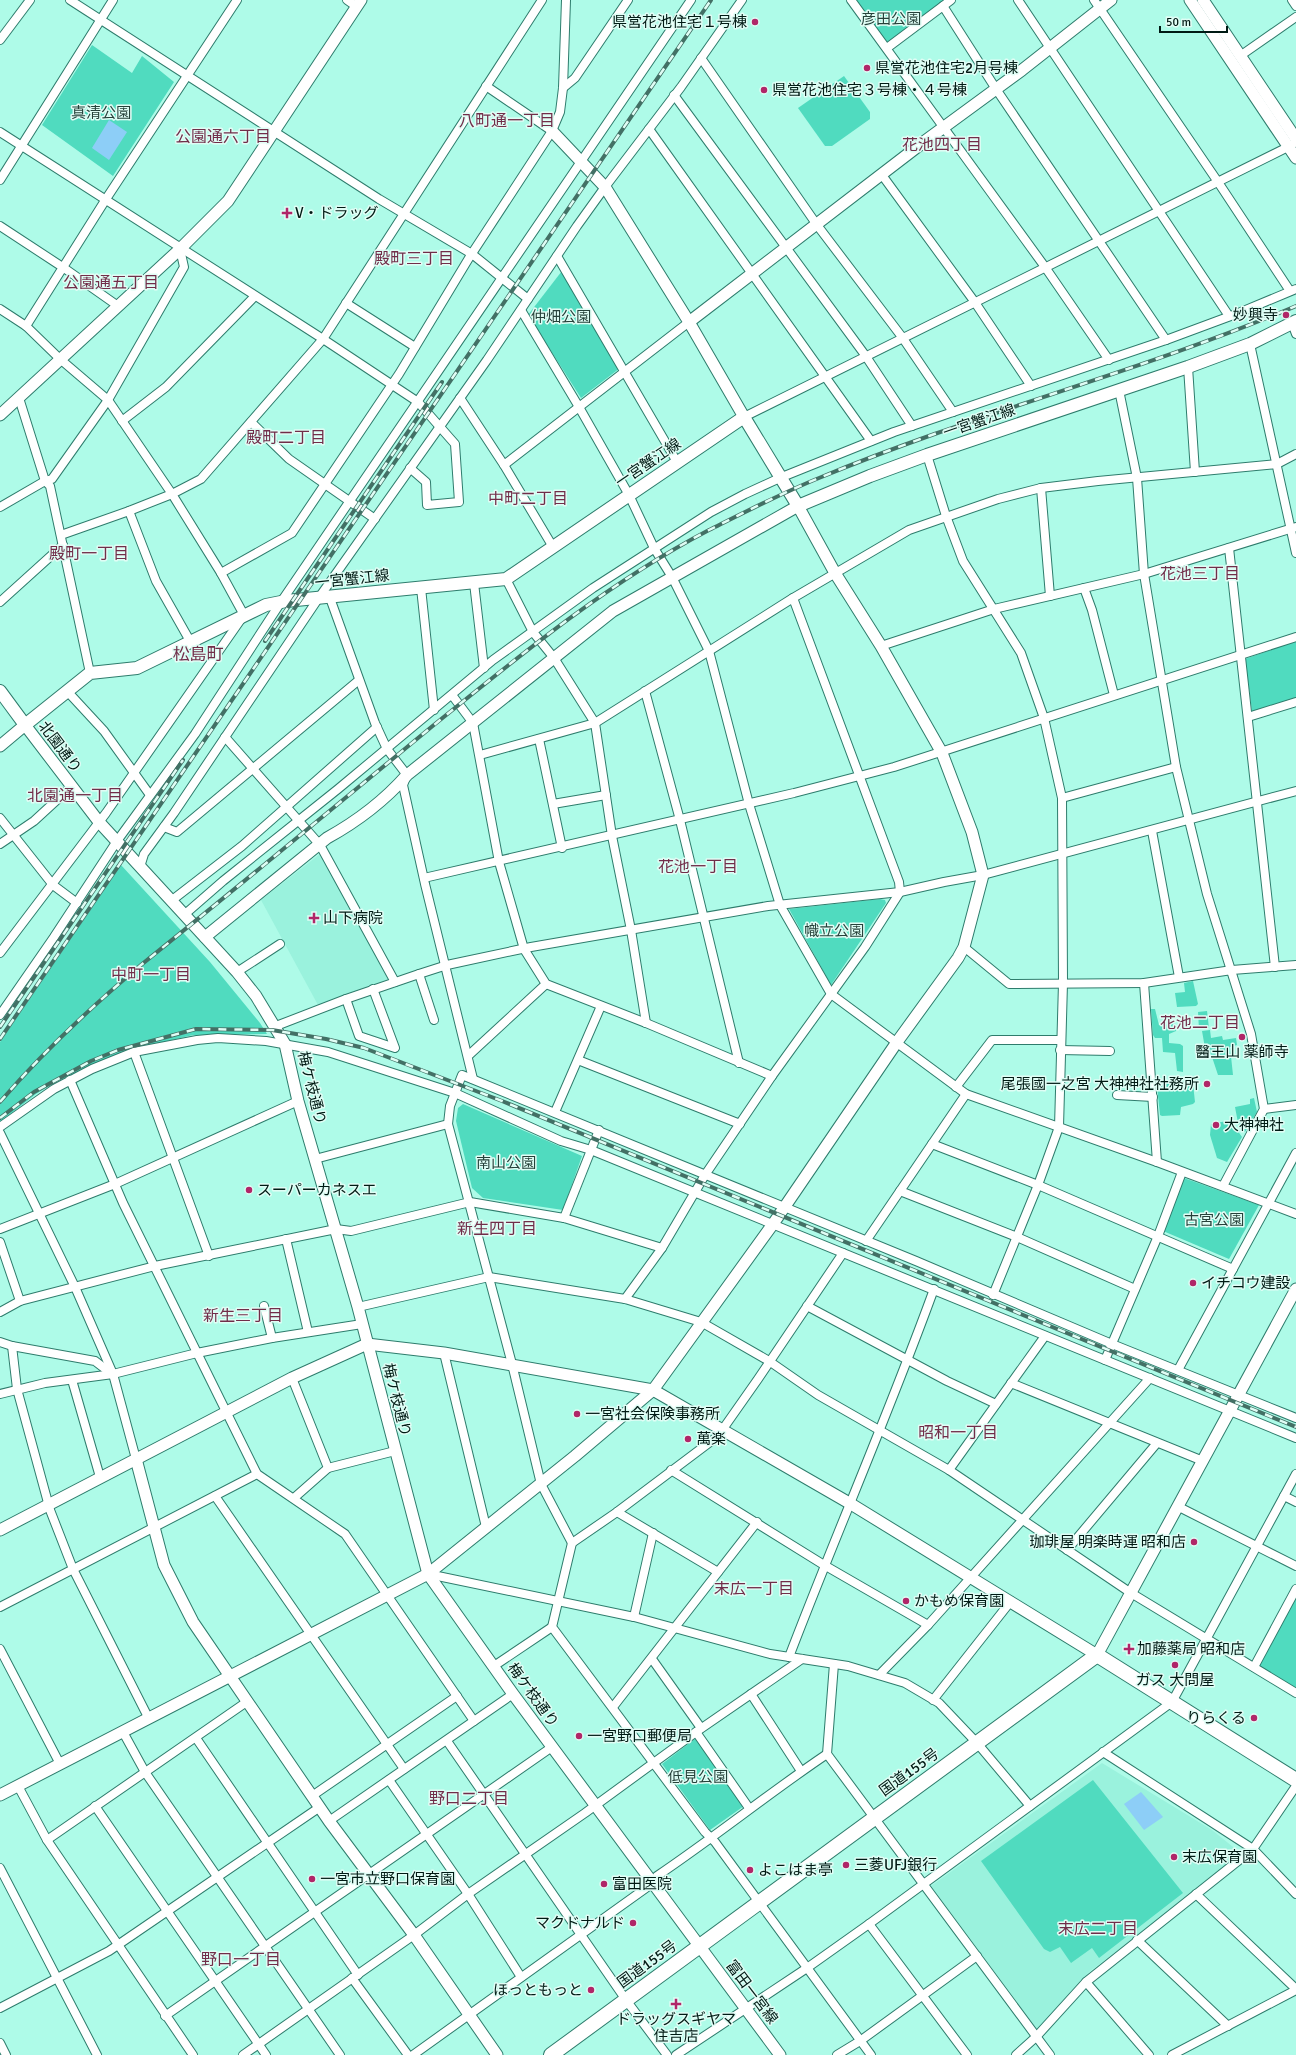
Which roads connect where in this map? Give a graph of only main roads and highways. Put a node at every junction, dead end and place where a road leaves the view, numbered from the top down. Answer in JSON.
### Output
{"nodes":[{"id":1,"x":1295,"y":326,"type":"edge"},
{"id":2,"x":0,"y":691,"type":"edge"},
{"id":3,"x":1296,"y":1780,"type":"edge"},
{"id":4,"x":551,"y":2055,"type":"edge"}],
"edges":[{"from":1,"to":2,"type":"main road","name":"一宮蟹江線"},
{"from":3,"to":4,"type":"highway","name":"国道155号"}]}
